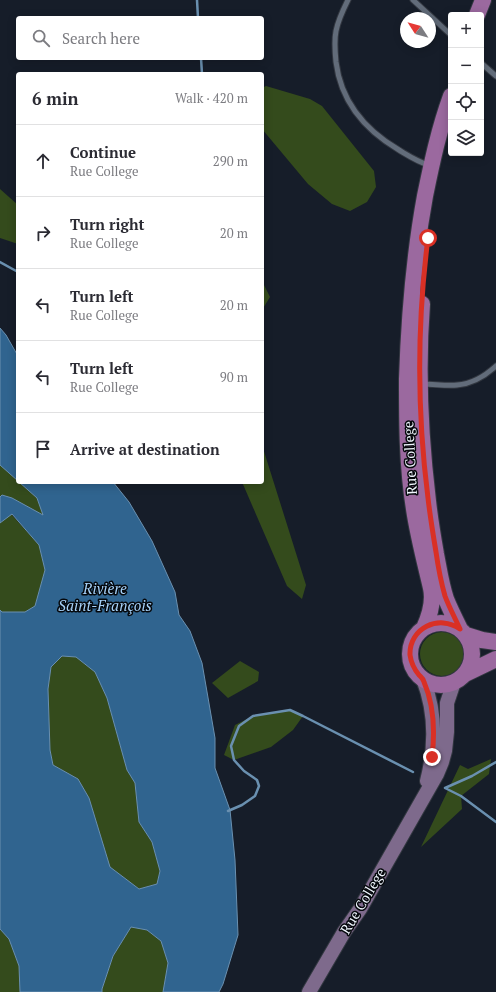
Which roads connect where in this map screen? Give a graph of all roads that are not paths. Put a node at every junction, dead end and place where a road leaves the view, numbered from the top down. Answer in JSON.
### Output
{"nodes":[{"id":1,"x":348,"y":0,"type":"edge"},
{"id":2,"x":413,"y":0,"type":"edge"},
{"id":3,"x":483,"y":0,"type":"edge"},
{"id":4,"x":478,"y":12,"type":"edge"},
{"id":5,"x":448,"y":32,"type":"edge"},
{"id":6,"x":484,"y":66,"type":"edge"},
{"id":7,"x":496,"y":76,"type":"edge"},
{"id":8,"x":448,"y":111,"type":"edge"},
{"id":9,"x":435,"y":166,"type":"junction"},
{"id":10,"x":496,"y":366,"type":"edge"},
{"id":11,"x":420,"y":383,"type":"junction"},
{"id":12,"x":424,"y":628,"type":"junction"},
{"id":13,"x":463,"y":632,"type":"junction"},
{"id":14,"x":496,"y":642,"type":"edge"},
{"id":15,"x":496,"y":658,"type":"edge"},
{"id":16,"x":460,"y":678,"type":"junction"},
{"id":17,"x":423,"y":679,"type":"junction"},
{"id":18,"x":417,"y":810,"type":"junction"},
{"id":19,"x":309,"y":992,"type":"edge"}],
"edges":[{"from":1,"to":9,"type":"lane"},
{"from":2,"to":5,"type":"lane"},
{"from":3,"to":4,"type":"main road"},
{"from":6,"to":7,"type":"lane"},
{"from":8,"to":9,"type":"main road","name":"Rue College"},
{"from":9,"to":11,"type":"main road","name":"Rue College"},
{"from":9,"to":12,"type":"main road","name":"Rue College"},
{"from":10,"to":11,"type":"lane"},
{"from":11,"to":13,"type":"main road","name":"Rue College"},
{"from":12,"to":13,"type":"main road"},
{"from":12,"to":17,"type":"main road","name":"Rue College"},
{"from":13,"to":14,"type":"main road"},
{"from":13,"to":16,"type":"main road","name":"Rue College"},
{"from":15,"to":16,"type":"main road"},
{"from":16,"to":17,"type":"main road"},
{"from":16,"to":18,"type":"main road","name":"Rue College"},
{"from":17,"to":18,"type":"main road","name":"Rue College"},
{"from":18,"to":19,"type":"main road","name":"Rue College"}]}
